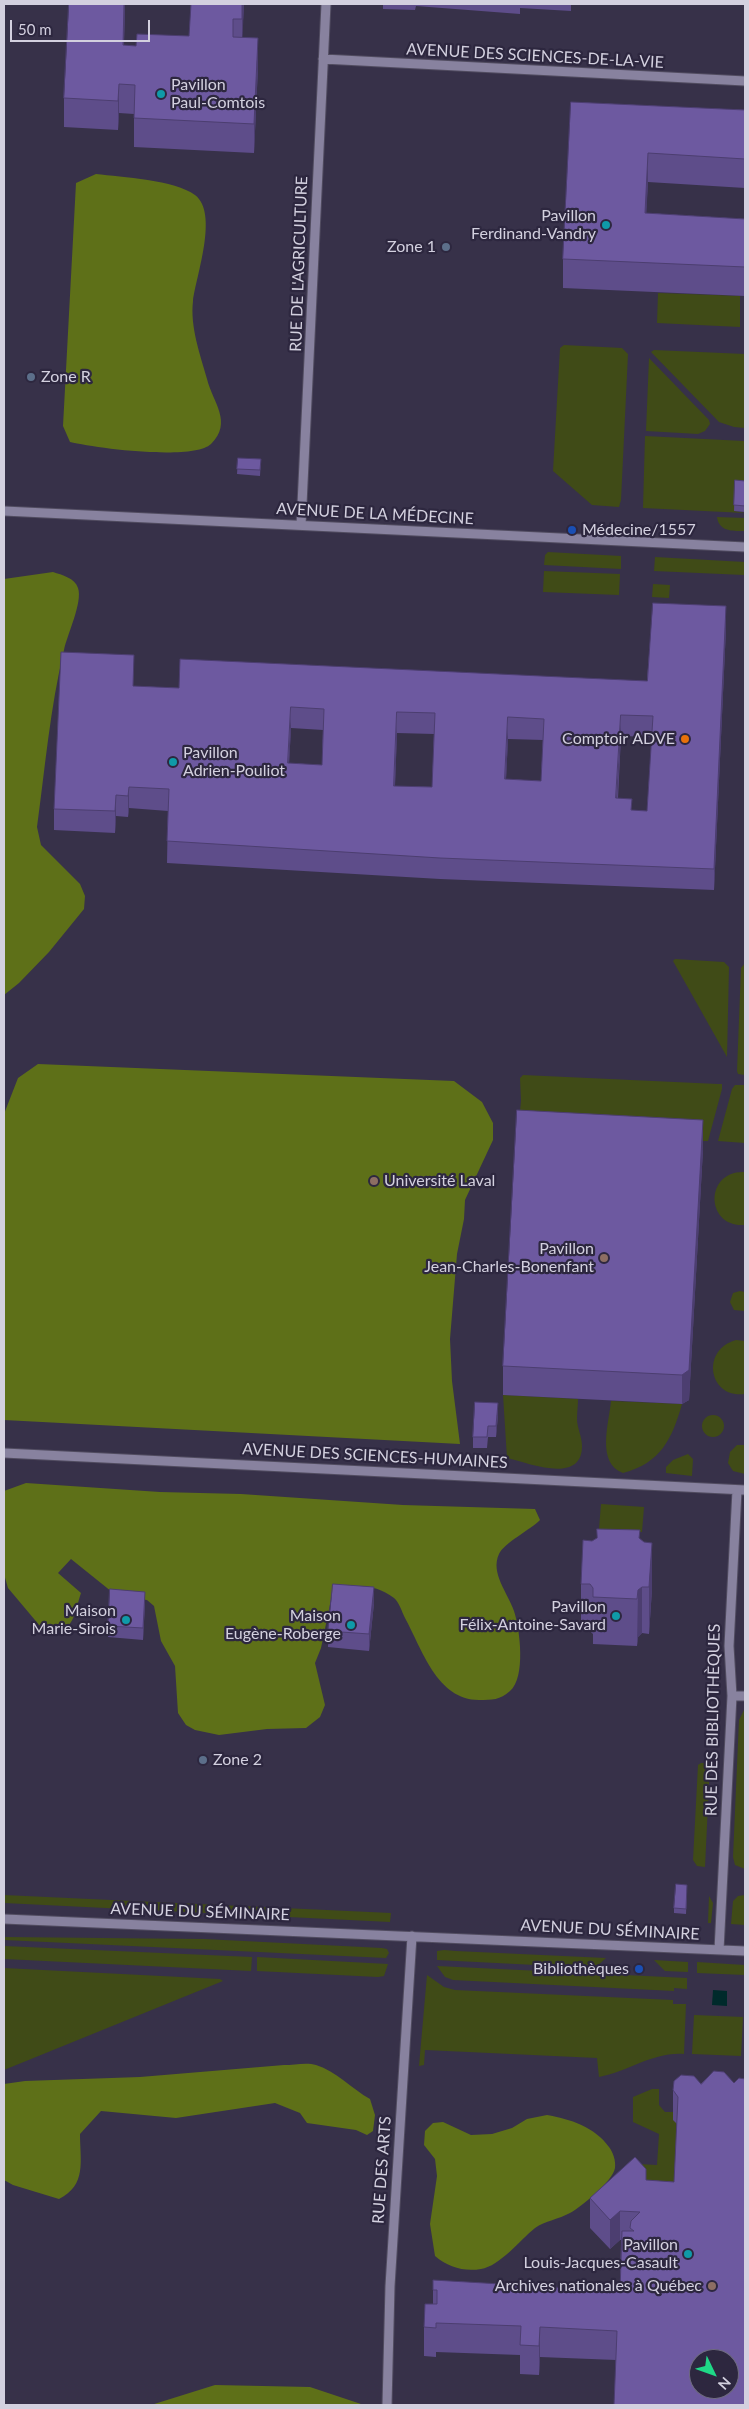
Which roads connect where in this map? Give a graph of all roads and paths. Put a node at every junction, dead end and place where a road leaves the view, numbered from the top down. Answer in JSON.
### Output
{"nodes":[{"id":1,"x":326,"y":4,"type":"edge"},
{"id":2,"x":323,"y":59,"type":"junction"},
{"id":3,"x":745,"y":81,"type":"edge"},
{"id":4,"x":4,"y":511,"type":"edge"},
{"id":5,"x":301,"y":525,"type":"junction"},
{"id":6,"x":745,"y":547,"type":"edge"},
{"id":7,"x":4,"y":1452,"type":"edge"},
{"id":8,"x":741,"y":1490,"type":"edge"},
{"id":9,"x":732,"y":1696,"type":"junction"},
{"id":10,"x":745,"y":1696,"type":"edge"},
{"id":11,"x":4,"y":1919,"type":"edge"},
{"id":12,"x":412,"y":1936,"type":"junction"},
{"id":13,"x":720,"y":1950,"type":"junction"},
{"id":14,"x":745,"y":1952,"type":"edge"},
{"id":15,"x":387,"y":2405,"type":"edge"}],
"edges":[{"from":1,"to":2,"type":"street","name":"RUE DE L'AGRICULTURE"},
{"from":2,"to":3,"type":"street","name":"AVENUE DES SCIENCES-DE-LA-VIE"},
{"from":2,"to":5,"type":"street","name":"RUE DE L'AGRICULTURE"},
{"from":4,"to":5,"type":"street","name":"AVENUE DE LA MÉDECINE"},
{"from":5,"to":6,"type":"street","name":"AVENUE DE LA MÉDECINE"},
{"from":7,"to":8,"type":"street","name":"AVENUE DES SCIENCES-HUMAINES"},
{"from":8,"to":9,"type":"street","name":"RUE DES BIBLIOTHÈQUES"},
{"from":9,"to":10,"type":"street"},
{"from":9,"to":13,"type":"street","name":"RUE DES BIBLIOTHÈQUES"},
{"from":11,"to":12,"type":"street","name":"AVENUE DU SÉMINAIRE"},
{"from":12,"to":13,"type":"street","name":"AVENUE DU SÉMINAIRE"},
{"from":12,"to":15,"type":"street","name":"RUE DES ARTS"},
{"from":13,"to":14,"type":"street","name":"AVENUE DU SÉMINAIRE"}]}
